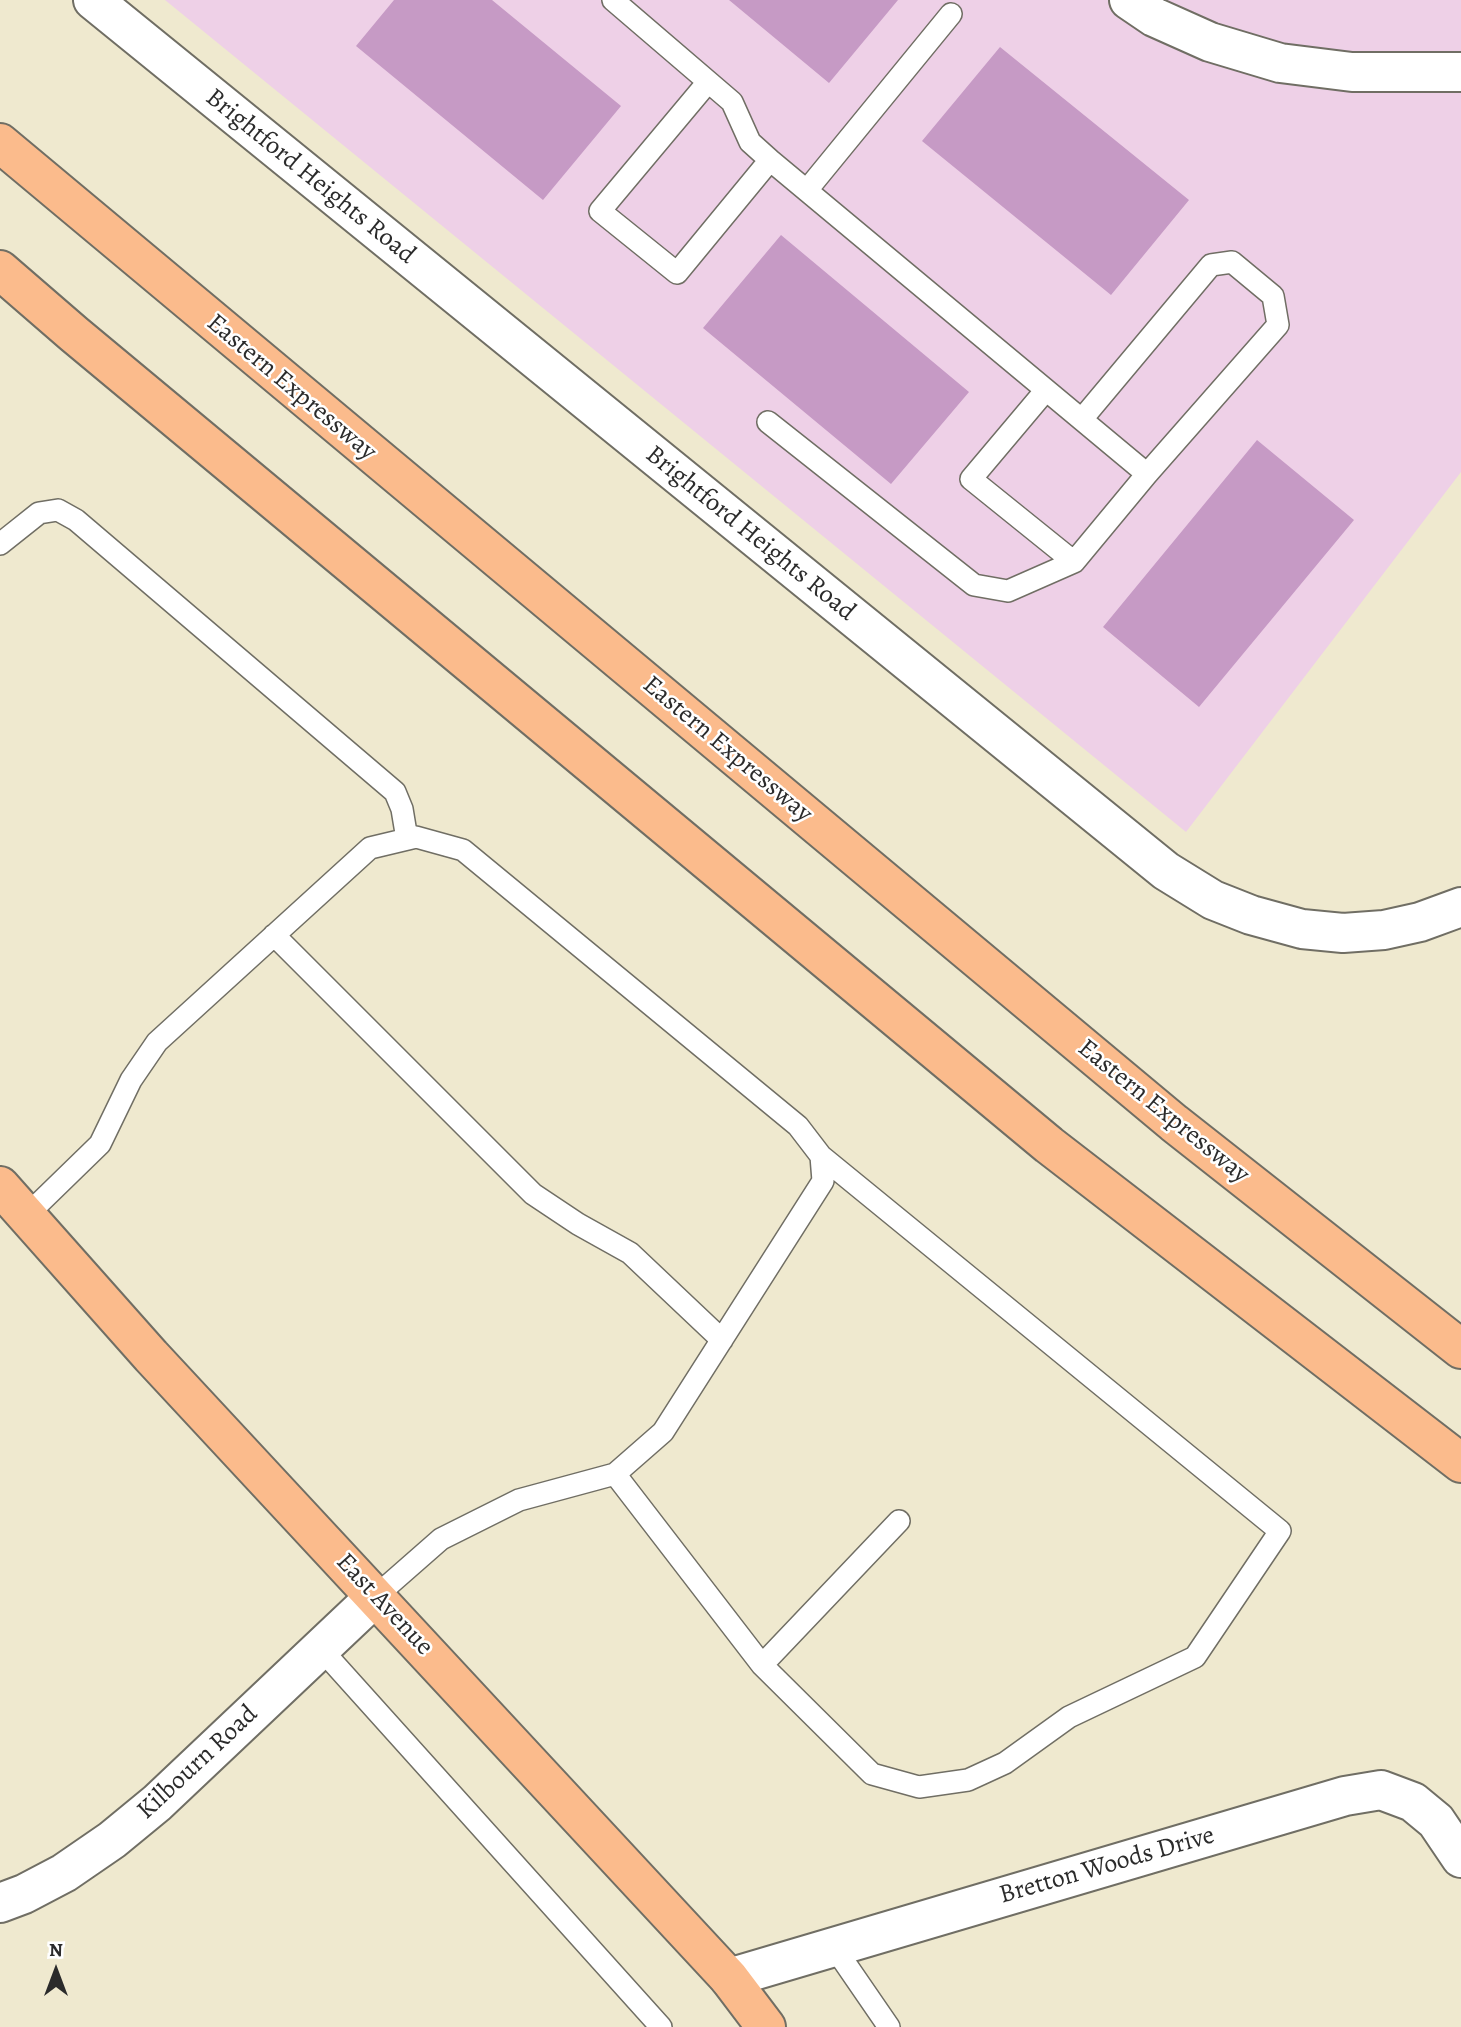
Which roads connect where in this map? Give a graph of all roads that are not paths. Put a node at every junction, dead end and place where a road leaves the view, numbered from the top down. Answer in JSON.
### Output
{"nodes":[{"id":1,"x":93,"y":0,"type":"edge"},
{"id":2,"x":613,"y":0,"type":"edge"},
{"id":3,"x":1129,"y":0,"type":"edge"},
{"id":4,"x":951,"y":14,"type":"dead end"},
{"id":5,"x":1461,"y":72,"type":"edge"},
{"id":6,"x":708,"y":82,"type":"junction"},
{"id":7,"x":0,"y":143,"type":"edge"},
{"id":8,"x":770,"y":160,"type":"junction"},
{"id":9,"x":807,"y":190,"type":"junction"},
{"id":10,"x":0,"y":270,"type":"edge"},
{"id":11,"x":1046,"y":390,"type":"junction"},
{"id":12,"x":1082,"y":419,"type":"junction"},
{"id":13,"x":768,"y":422,"type":"dead end"},
{"id":14,"x":1147,"y":474,"type":"junction"},
{"id":15,"x":0,"y":544,"type":"edge"},
{"id":16,"x":1074,"y":562,"type":"junction"},
{"id":17,"x":407,"y":839,"type":"junction"},
{"id":18,"x":1461,"y":907,"type":"edge"},
{"id":19,"x":274,"y":935,"type":"junction"},
{"id":20,"x":821,"y":1156,"type":"junction"},
{"id":21,"x":0,"y":1186,"type":"edge"},
{"id":22,"x":26,"y":1216,"type":"junction"},
{"id":23,"x":722,"y":1340,"type":"junction"},
{"id":24,"x":1461,"y":1349,"type":"edge"},
{"id":25,"x":1461,"y":1463,"type":"edge"},
{"id":26,"x":615,"y":1474,"type":"junction"},
{"id":27,"x":899,"y":1521,"type":"dead end"},
{"id":28,"x":376,"y":1596,"type":"junction"},
{"id":29,"x":321,"y":1649,"type":"junction"},
{"id":30,"x":762,"y":1665,"type":"junction"},
{"id":31,"x":1461,"y":1858,"type":"edge"},
{"id":32,"x":0,"y":1903,"type":"edge"},
{"id":33,"x":834,"y":1947,"type":"junction"},
{"id":34,"x":729,"y":1978,"type":"junction"},
{"id":35,"x":661,"y":2027,"type":"edge"},
{"id":36,"x":766,"y":2027,"type":"edge"},
{"id":37,"x":889,"y":2027,"type":"edge"}],
"edges":[{"from":1,"to":18,"type":"street","name":"Brightford Heights Road"},
{"from":2,"to":6,"type":"lane"},
{"from":3,"to":5,"type":"street"},
{"from":4,"to":9,"type":"lane"},
{"from":6,"to":8,"type":"lane"},
{"from":6,"to":8,"type":"lane"},
{"from":7,"to":24,"type":"main road","name":"Eastern Expressway"},
{"from":8,"to":9,"type":"lane"},
{"from":9,"to":11,"type":"lane"},
{"from":10,"to":25,"type":"main road"},
{"from":11,"to":12,"type":"lane"},
{"from":11,"to":16,"type":"lane"},
{"from":12,"to":14,"type":"lane"},
{"from":12,"to":14,"type":"lane"},
{"from":13,"to":16,"type":"lane"},
{"from":14,"to":16,"type":"lane"},
{"from":15,"to":17,"type":"lane"},
{"from":17,"to":19,"type":"lane"},
{"from":17,"to":20,"type":"lane"},
{"from":19,"to":22,"type":"lane"},
{"from":19,"to":23,"type":"lane"},
{"from":20,"to":23,"type":"lane"},
{"from":20,"to":30,"type":"lane"},
{"from":21,"to":22,"type":"main road","name":"East Avenue"},
{"from":22,"to":28,"type":"main road","name":"East Avenue"},
{"from":23,"to":26,"type":"lane"},
{"from":26,"to":28,"type":"lane"},
{"from":26,"to":30,"type":"lane"},
{"from":27,"to":30,"type":"lane"},
{"from":28,"to":29,"type":"street","name":"Kilbourn Road"},
{"from":28,"to":34,"type":"main road","name":"East Avenue"},
{"from":29,"to":32,"type":"street","name":"Kilbourn Road"},
{"from":29,"to":35,"type":"lane"},
{"from":31,"to":33,"type":"street","name":"Bretton Woods Drive"},
{"from":33,"to":34,"type":"street","name":"Bretton Woods Drive"},
{"from":33,"to":37,"type":"lane"},
{"from":34,"to":36,"type":"main road","name":"East Avenue"}]}
